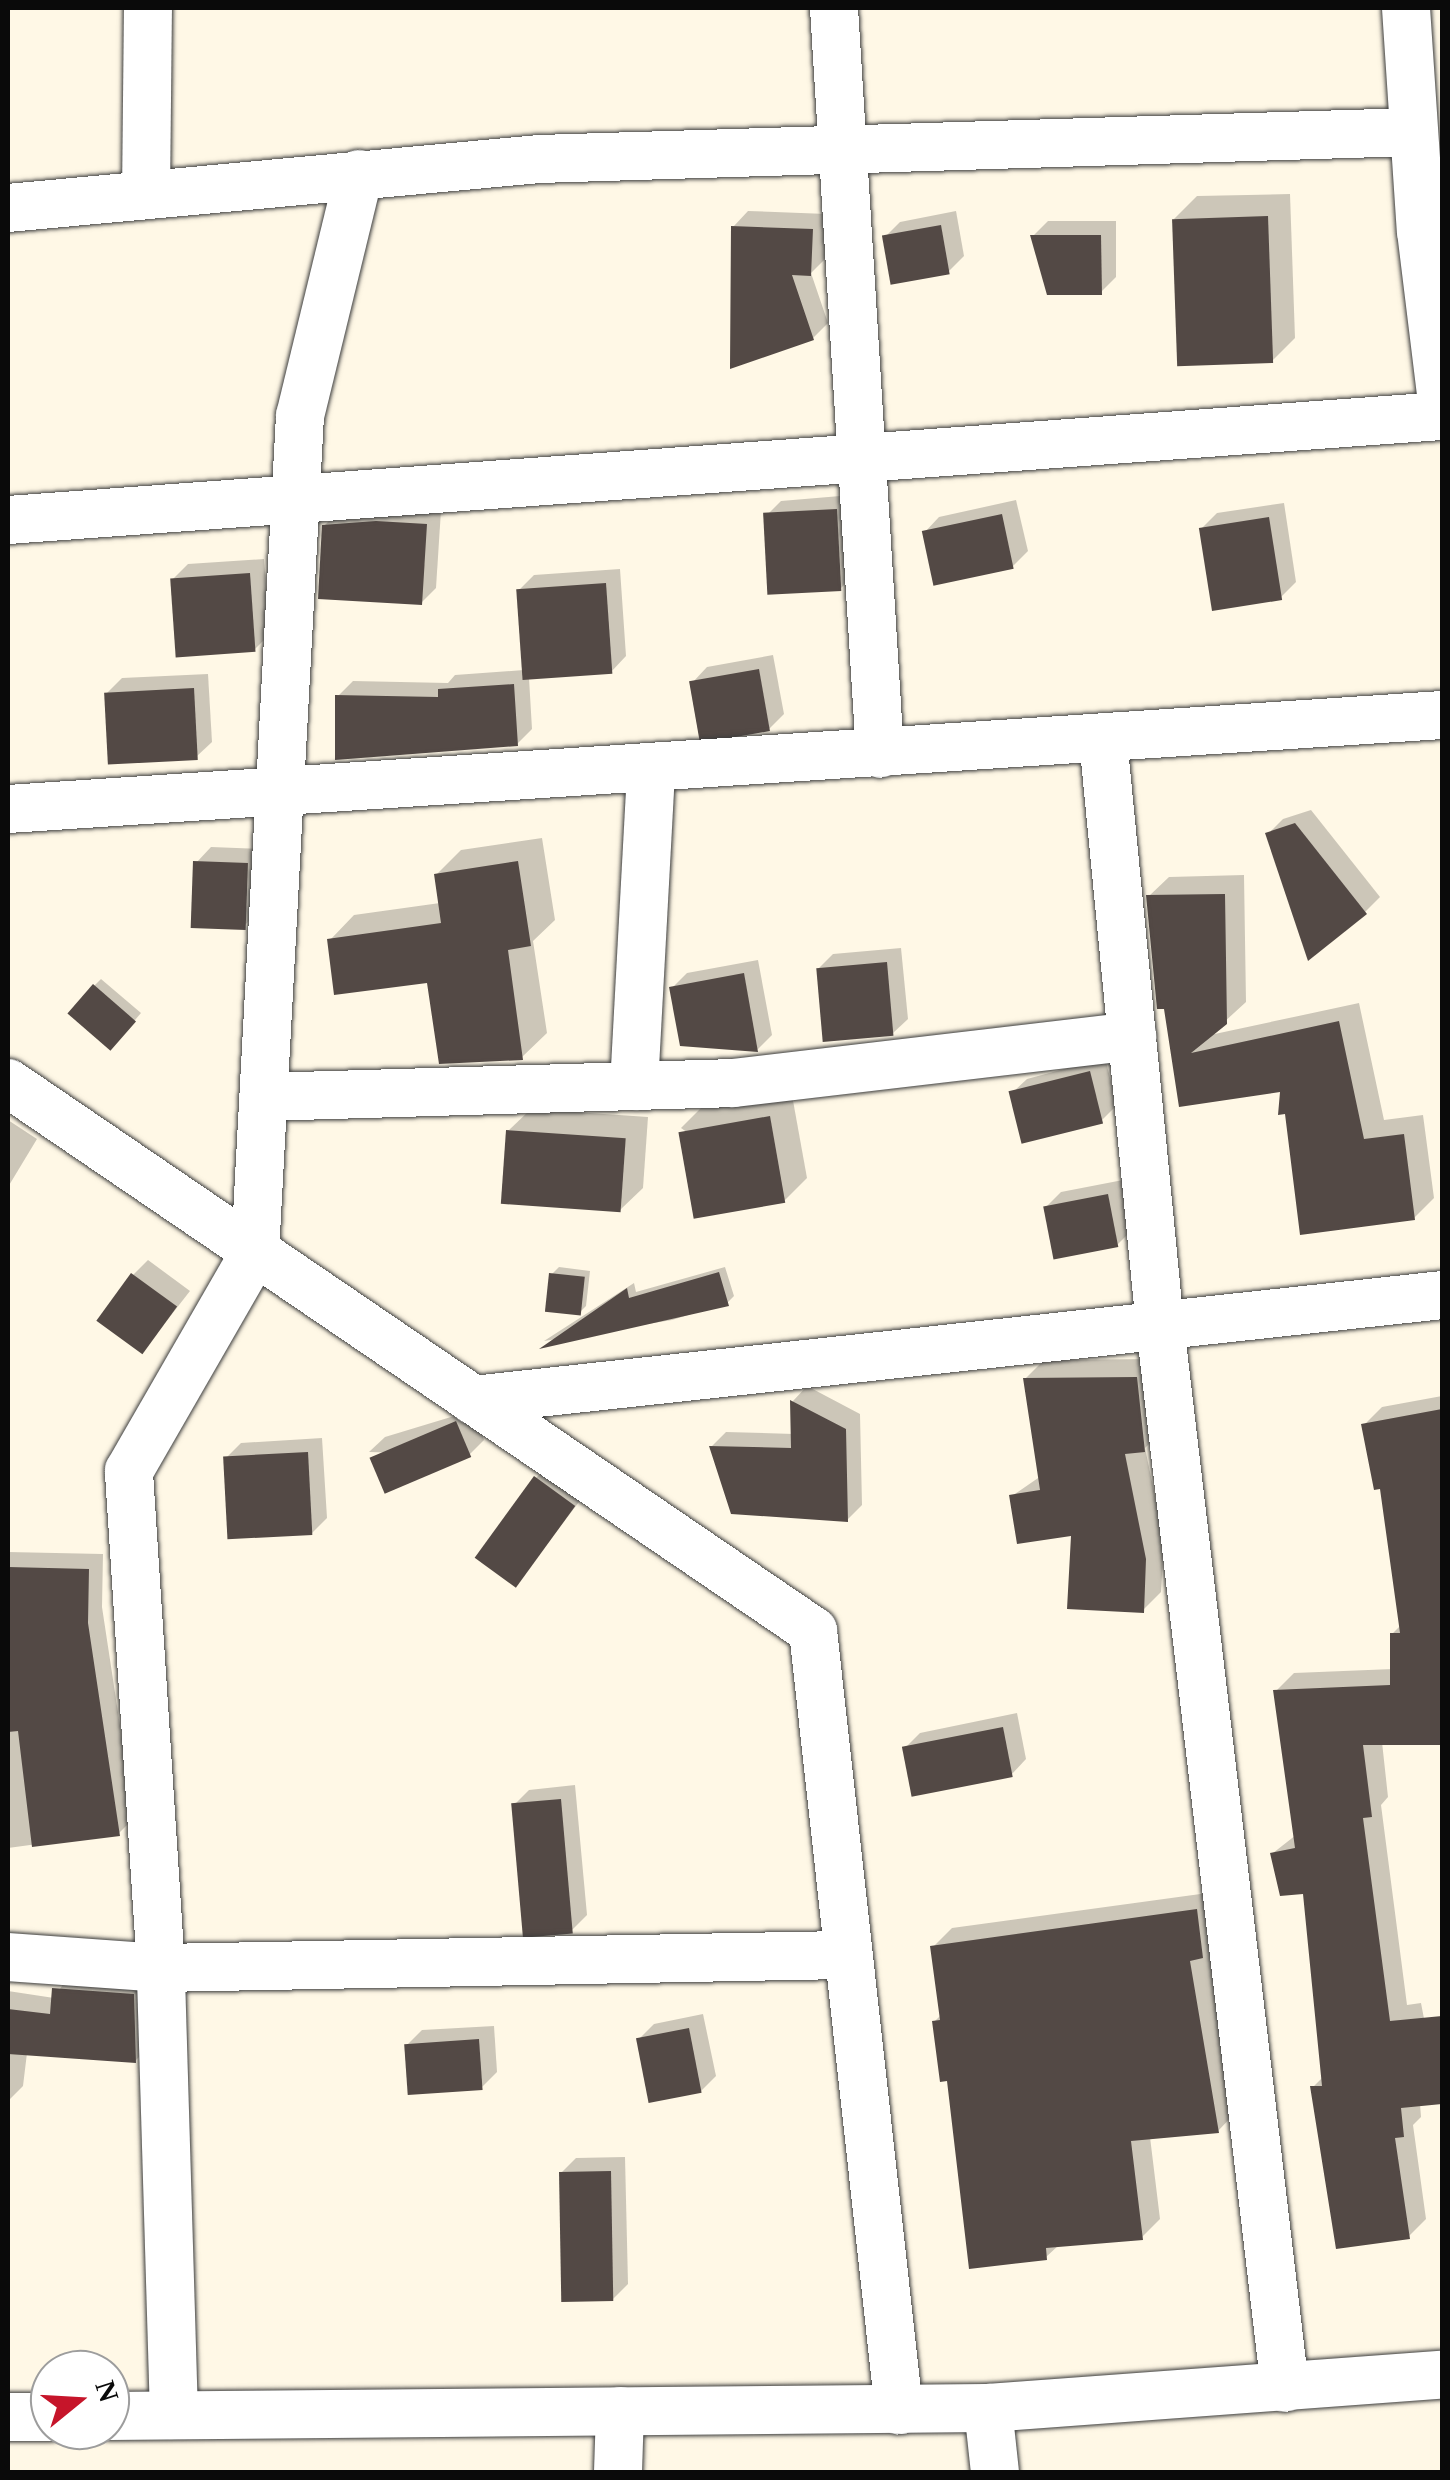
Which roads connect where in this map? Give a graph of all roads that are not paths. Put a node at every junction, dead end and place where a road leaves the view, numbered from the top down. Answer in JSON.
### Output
{"nodes":[{"id":1,"x":148,"y":8,"type":"edge"},
{"id":2,"x":834,"y":8,"type":"edge"},
{"id":3,"x":1406,"y":8,"type":"edge"},
{"id":4,"x":1414,"y":132,"type":"junction"},
{"id":5,"x":843,"y":150,"type":"junction"},
{"id":6,"x":359,"y":174,"type":"junction"},
{"id":7,"x":146,"y":195,"type":"junction"},
{"id":8,"x":8,"y":208,"type":"edge"},
{"id":9,"x":1442,"y":402,"type":"edge"},
{"id":10,"x":1442,"y":416,"type":"edge"},
{"id":11,"x":862,"y":459,"type":"junction"},
{"id":12,"x":296,"y":501,"type":"junction"},
{"id":13,"x":8,"y":520,"type":"edge"},
{"id":14,"x":1442,"y":715,"type":"edge"},
{"id":15,"x":1103,"y":739,"type":"junction"},
{"id":16,"x":880,"y":754,"type":"junction"},
{"id":17,"x":651,"y":770,"type":"junction"},
{"id":18,"x":280,"y":796,"type":"junction"},
{"id":19,"x":8,"y":809,"type":"edge"},
{"id":20,"x":1132,"y":1036,"type":"junction"},
{"id":21,"x":8,"y":1083,"type":"edge"},
{"id":22,"x":634,"y":1086,"type":"junction"},
{"id":23,"x":264,"y":1096,"type":"junction"},
{"id":24,"x":255,"y":1252,"type":"junction"},
{"id":25,"x":1442,"y":1295,"type":"edge"},
{"id":26,"x":1160,"y":1326,"type":"junction"},
{"id":27,"x":473,"y":1400,"type":"junction"},
{"id":28,"x":847,"y":1955,"type":"junction"},
{"id":29,"x":8,"y":1957,"type":"edge"},
{"id":30,"x":161,"y":1968,"type":"junction"},
{"id":31,"x":1442,"y":2375,"type":"edge"},
{"id":32,"x":1284,"y":2388,"type":"junction"},
{"id":33,"x":988,"y":2408,"type":"junction"},
{"id":34,"x":899,"y":2410,"type":"junction"},
{"id":35,"x":620,"y":2411,"type":"junction"},
{"id":36,"x":130,"y":2416,"type":"edge"},
{"id":37,"x":174,"y":2416,"type":"junction"},
{"id":38,"x":618,"y":2472,"type":"edge"},
{"id":39,"x":996,"y":2472,"type":"edge"}],
"edges":[{"from":1,"to":7,"type":"street"},
{"from":2,"to":5,"type":"street"},
{"from":3,"to":4,"type":"street"},
{"from":4,"to":5,"type":"street"},
{"from":4,"to":9,"type":"street"},
{"from":5,"to":6,"type":"street"},
{"from":5,"to":11,"type":"street"},
{"from":6,"to":7,"type":"street"},
{"from":6,"to":12,"type":"street"},
{"from":7,"to":8,"type":"street"},
{"from":10,"to":11,"type":"street"},
{"from":11,"to":12,"type":"street"},
{"from":11,"to":16,"type":"street"},
{"from":12,"to":13,"type":"street"},
{"from":12,"to":18,"type":"street"},
{"from":14,"to":15,"type":"street"},
{"from":15,"to":16,"type":"street"},
{"from":15,"to":20,"type":"street"},
{"from":16,"to":17,"type":"street"},
{"from":17,"to":18,"type":"street"},
{"from":17,"to":22,"type":"street"},
{"from":18,"to":19,"type":"street"},
{"from":18,"to":23,"type":"street"},
{"from":20,"to":22,"type":"street"},
{"from":20,"to":26,"type":"street"},
{"from":21,"to":24,"type":"street"},
{"from":22,"to":23,"type":"street"},
{"from":23,"to":24,"type":"street"},
{"from":24,"to":27,"type":"street"},
{"from":24,"to":30,"type":"street"},
{"from":25,"to":26,"type":"street"},
{"from":26,"to":27,"type":"street"},
{"from":26,"to":32,"type":"street"},
{"from":27,"to":28,"type":"street"},
{"from":28,"to":30,"type":"street"},
{"from":28,"to":34,"type":"street"},
{"from":29,"to":30,"type":"street"},
{"from":30,"to":37,"type":"street"},
{"from":31,"to":32,"type":"street"},
{"from":32,"to":33,"type":"street"},
{"from":33,"to":34,"type":"street"},
{"from":33,"to":39,"type":"street"},
{"from":34,"to":35,"type":"street"},
{"from":35,"to":37,"type":"street"},
{"from":35,"to":38,"type":"street"},
{"from":36,"to":37,"type":"street"}]}
